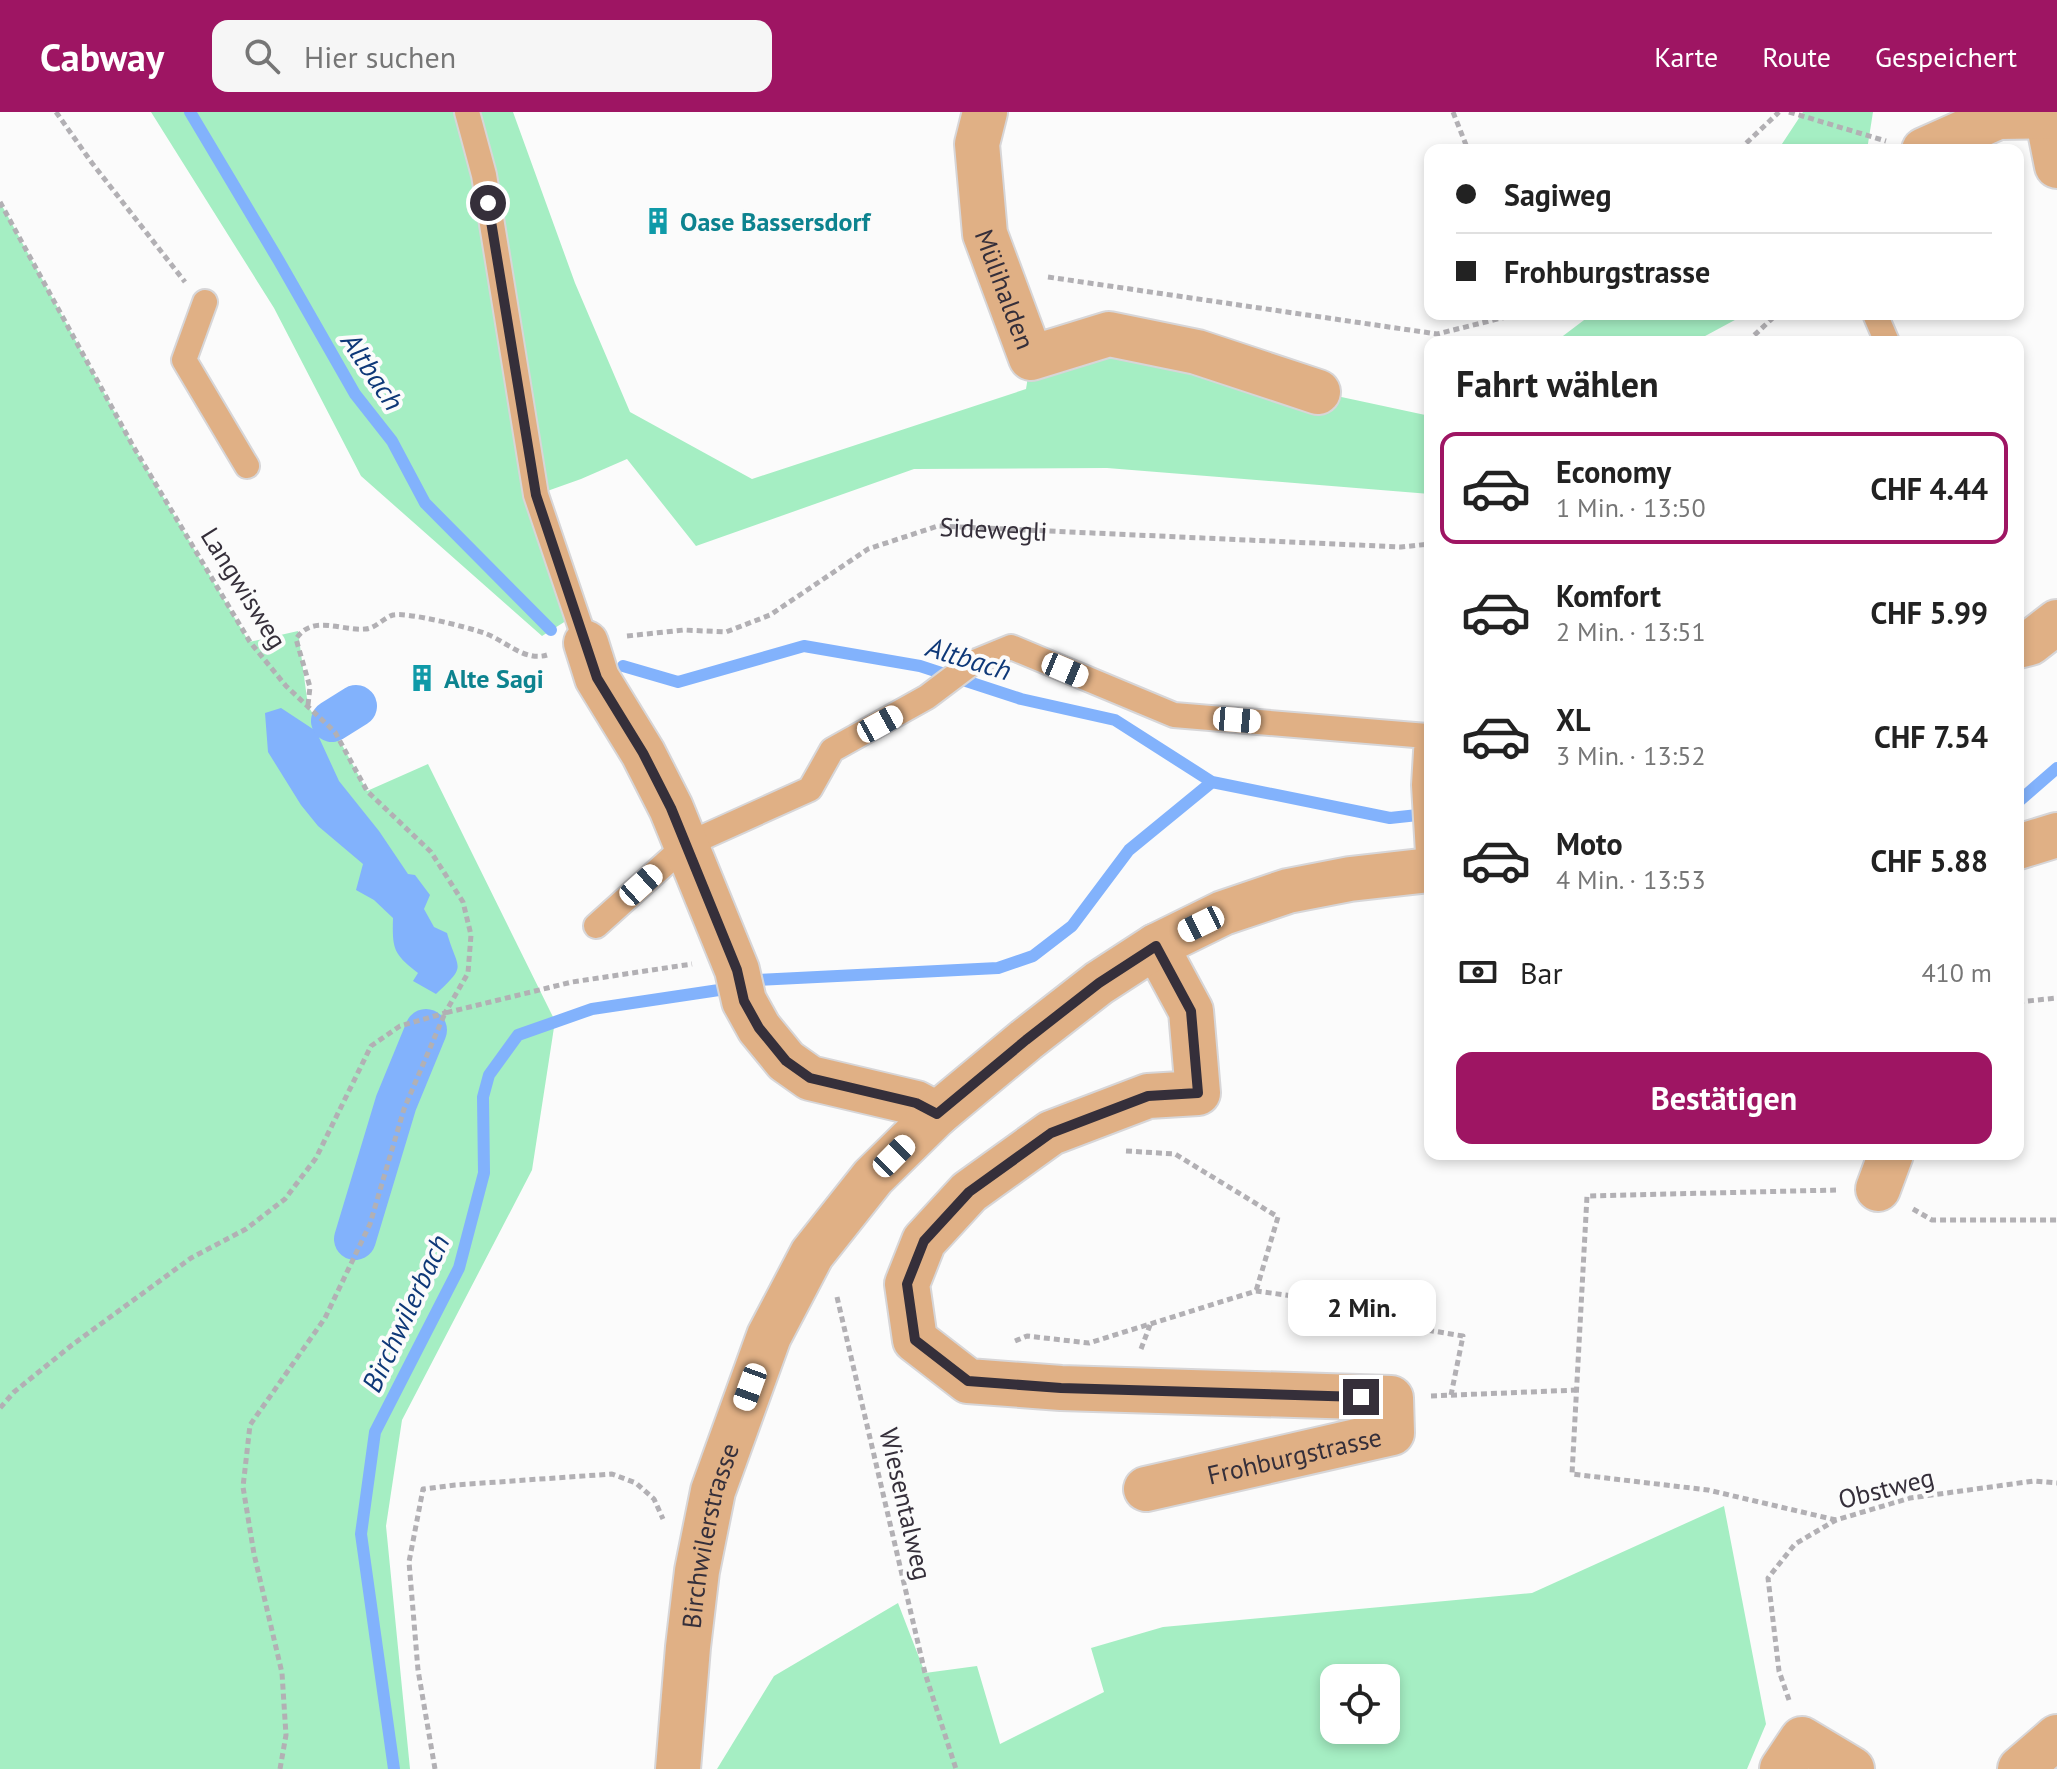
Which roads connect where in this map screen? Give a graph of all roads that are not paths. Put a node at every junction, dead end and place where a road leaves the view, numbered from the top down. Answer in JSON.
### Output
{"nodes":[{"id":1,"x":467,"y":112,"type":"edge"},
{"id":2,"x":985,"y":112,"type":"edge"},
{"id":3,"x":2052,"y":116,"type":"edge"},
{"id":4,"x":1911,"y":144,"type":"edge"},
{"id":5,"x":2057,"y":166,"type":"edge"},
{"id":6,"x":198,"y":295,"type":"road end"},
{"id":7,"x":1318,"y":392,"type":"dead end"},
{"id":8,"x":247,"y":466,"type":"dead end"},
{"id":9,"x":2057,"y":622,"type":"edge"},
{"id":10,"x":586,"y":643,"type":"joint"},
{"id":11,"x":2024,"y":644,"type":"edge"},
{"id":12,"x":1424,"y":736,"type":"edge"},
{"id":13,"x":2057,"y":835,"type":"edge"},
{"id":14,"x":686,"y":845,"type":"junction"},
{"id":15,"x":2024,"y":845,"type":"edge"},
{"id":16,"x":1424,"y":861,"type":"edge"},
{"id":17,"x":596,"y":926,"type":"dead end"},
{"id":18,"x":1156,"y":946,"type":"junction"},
{"id":19,"x":937,"y":1114,"type":"junction"},
{"id":20,"x":1146,"y":1489,"type":"dead end"},
{"id":21,"x":2057,"y":1737,"type":"edge"},
{"id":22,"x":1792,"y":1754,"type":"edge"},
{"id":23,"x":678,"y":1769,"type":"edge"},
{"id":24,"x":1852,"y":1769,"type":"edge"},
{"id":25,"x":2020,"y":1769,"type":"edge"}],
"edges":[{"from":1,"to":10,"type":"lane"},
{"from":2,"to":7,"type":"street","name":"Mülihalden"},
{"from":3,"to":4,"type":"street"},
{"from":3,"to":5,"type":"street"},
{"from":6,"to":8,"type":"lane"},
{"from":9,"to":11,"type":"street"},
{"from":10,"to":14,"type":"street"},
{"from":12,"to":14,"type":"lane"},
{"from":13,"to":15,"type":"street"},
{"from":14,"to":17,"type":"lane"},
{"from":14,"to":19,"type":"street"},
{"from":16,"to":18,"type":"street","name":"Birchwilerstrasse"},
{"from":18,"to":19,"type":"street","name":"Birchwilerstrasse"},
{"from":18,"to":20,"type":"street","name":"Frohburgstrasse"},
{"from":19,"to":23,"type":"street","name":"Birchwilerstrasse"},
{"from":21,"to":25,"type":"street"},
{"from":22,"to":24,"type":"street"}]}
